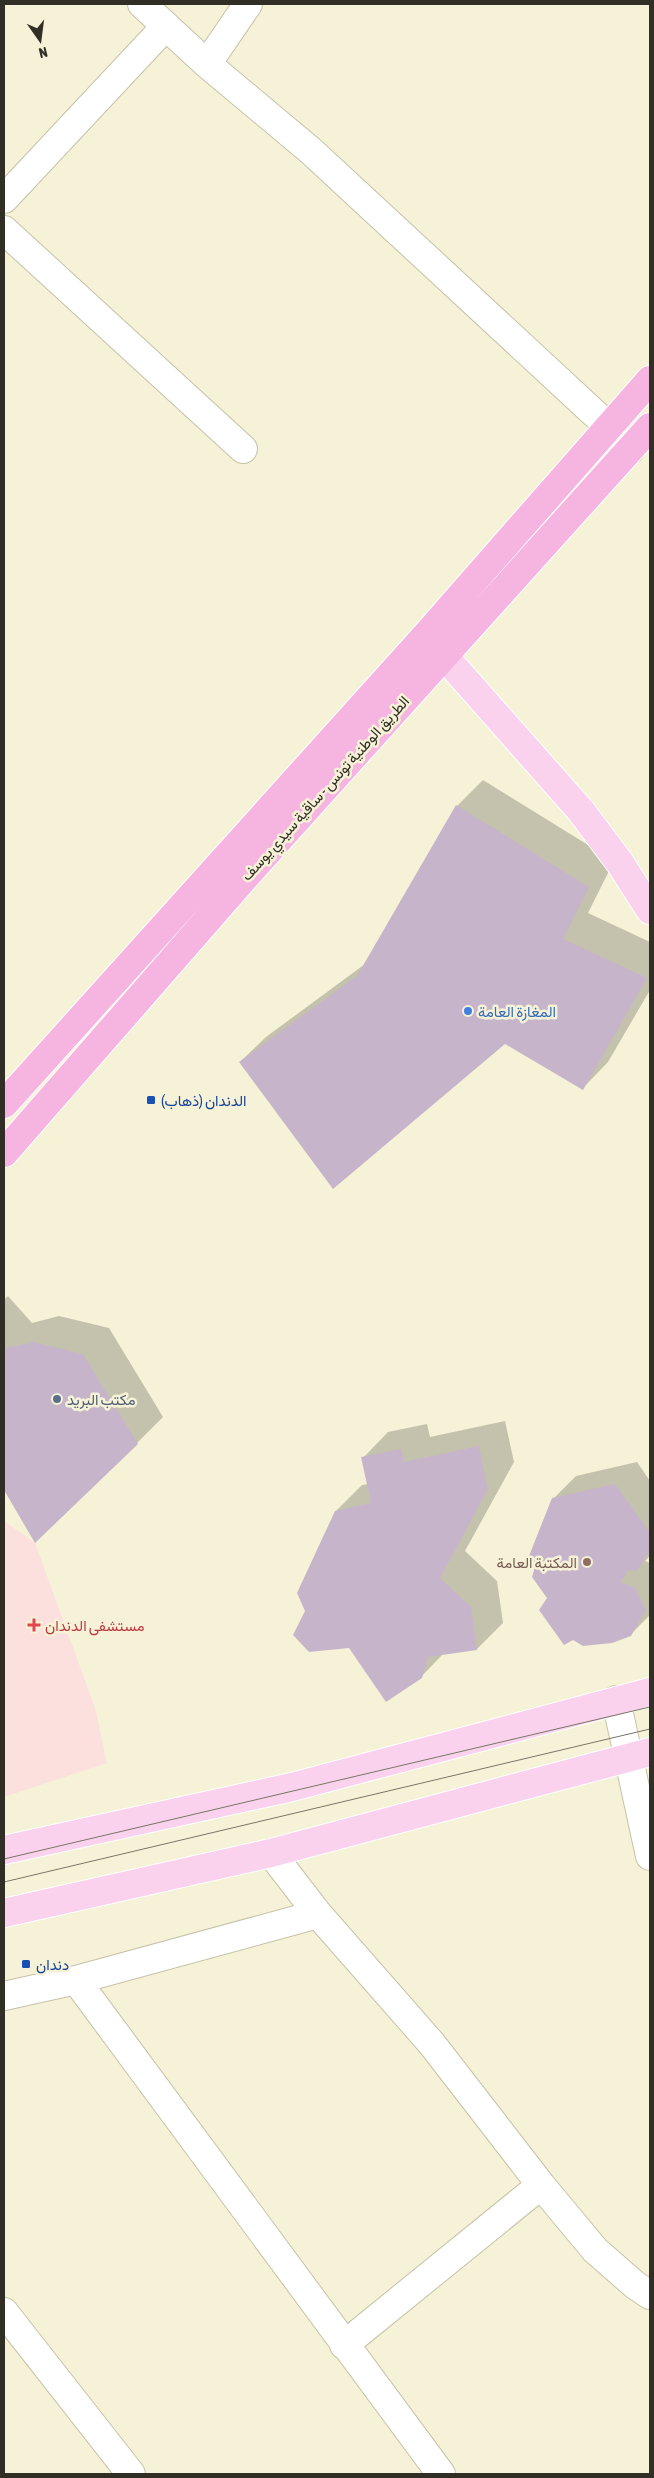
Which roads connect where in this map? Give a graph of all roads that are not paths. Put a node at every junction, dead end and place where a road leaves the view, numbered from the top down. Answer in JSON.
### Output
{"nodes":[{"id":1,"x":142,"y":4,"type":"edge"},
{"id":2,"x":248,"y":4,"type":"edge"},
{"id":3,"x":166,"y":26,"type":"junction"},
{"id":4,"x":206,"y":64,"type":"junction"},
{"id":5,"x":4,"y":198,"type":"edge"},
{"id":6,"x":4,"y":230,"type":"edge"},
{"id":7,"x":650,"y":380,"type":"edge"},
{"id":8,"x":608,"y":426,"type":"junction"},
{"id":9,"x":650,"y":427,"type":"edge"},
{"id":10,"x":243,"y":449,"type":"dead end"},
{"id":11,"x":630,"y":450,"type":"junction"},
{"id":12,"x":428,"y":633,"type":"junction"},
{"id":13,"x":444,"y":656,"type":"junction"},
{"id":14,"x":650,"y":910,"type":"edge"},
{"id":15,"x":4,"y":1104,"type":"edge"},
{"id":16,"x":4,"y":1153,"type":"edge"},
{"id":17,"x":650,"y":1692,"type":"edge"},
{"id":18,"x":616,"y":1700,"type":"junction"},
{"id":19,"x":640,"y":1755,"type":"edge"},
{"id":20,"x":4,"y":1850,"type":"edge"},
{"id":21,"x":270,"y":1852,"type":"junction"},
{"id":22,"x":650,"y":1856,"type":"edge"},
{"id":23,"x":4,"y":1913,"type":"edge"},
{"id":24,"x":318,"y":1914,"type":"junction"},
{"id":25,"x":76,"y":1980,"type":"junction"},
{"id":26,"x":4,"y":1996,"type":"edge"},
{"id":27,"x":541,"y":2185,"type":"junction"},
{"id":28,"x":650,"y":2295,"type":"edge"},
{"id":29,"x":4,"y":2312,"type":"edge"},
{"id":30,"x":344,"y":2345,"type":"junction"},
{"id":31,"x":131,"y":2474,"type":"edge"},
{"id":32,"x":441,"y":2474,"type":"edge"}],
"edges":[{"from":1,"to":3,"type":"street"},
{"from":2,"to":4,"type":"street"},
{"from":3,"to":4,"type":"street"},
{"from":3,"to":5,"type":"street"},
{"from":4,"to":8,"type":"street"},
{"from":6,"to":10,"type":"street"},
{"from":7,"to":8,"type":"highway","name":"الطريق الوطنية تونس - ساقية سيدي يوسف"},
{"from":8,"to":11,"type":"street"},
{"from":8,"to":12,"type":"highway","name":"الطريق الوطنية تونس - ساقية سيدي يوسف"},
{"from":9,"to":11,"type":"highway","name":"الطريق الوطنية تونس - ساقية سيدي يوسف"},
{"from":11,"to":13,"type":"highway","name":"الطريق الوطنية تونس - ساقية سيدي يوسف"},
{"from":12,"to":13,"type":"main road"},
{"from":12,"to":15,"type":"highway","name":"الطريق الوطنية تونس - ساقية سيدي يوسف"},
{"from":13,"to":14,"type":"main road"},
{"from":13,"to":16,"type":"highway","name":"الطريق الوطنية تونس - ساقية سيدي يوسف"},
{"from":17,"to":18,"type":"main road"},
{"from":18,"to":19,"type":"street"},
{"from":18,"to":20,"type":"main road"},
{"from":19,"to":21,"type":"main road"},
{"from":19,"to":22,"type":"street"},
{"from":21,"to":23,"type":"main road"},
{"from":21,"to":24,"type":"street"},
{"from":24,"to":25,"type":"street"},
{"from":24,"to":27,"type":"street"},
{"from":25,"to":26,"type":"street"},
{"from":25,"to":30,"type":"street"},
{"from":27,"to":28,"type":"street"},
{"from":27,"to":30,"type":"street"},
{"from":29,"to":31,"type":"street"},
{"from":30,"to":32,"type":"street"}]}
